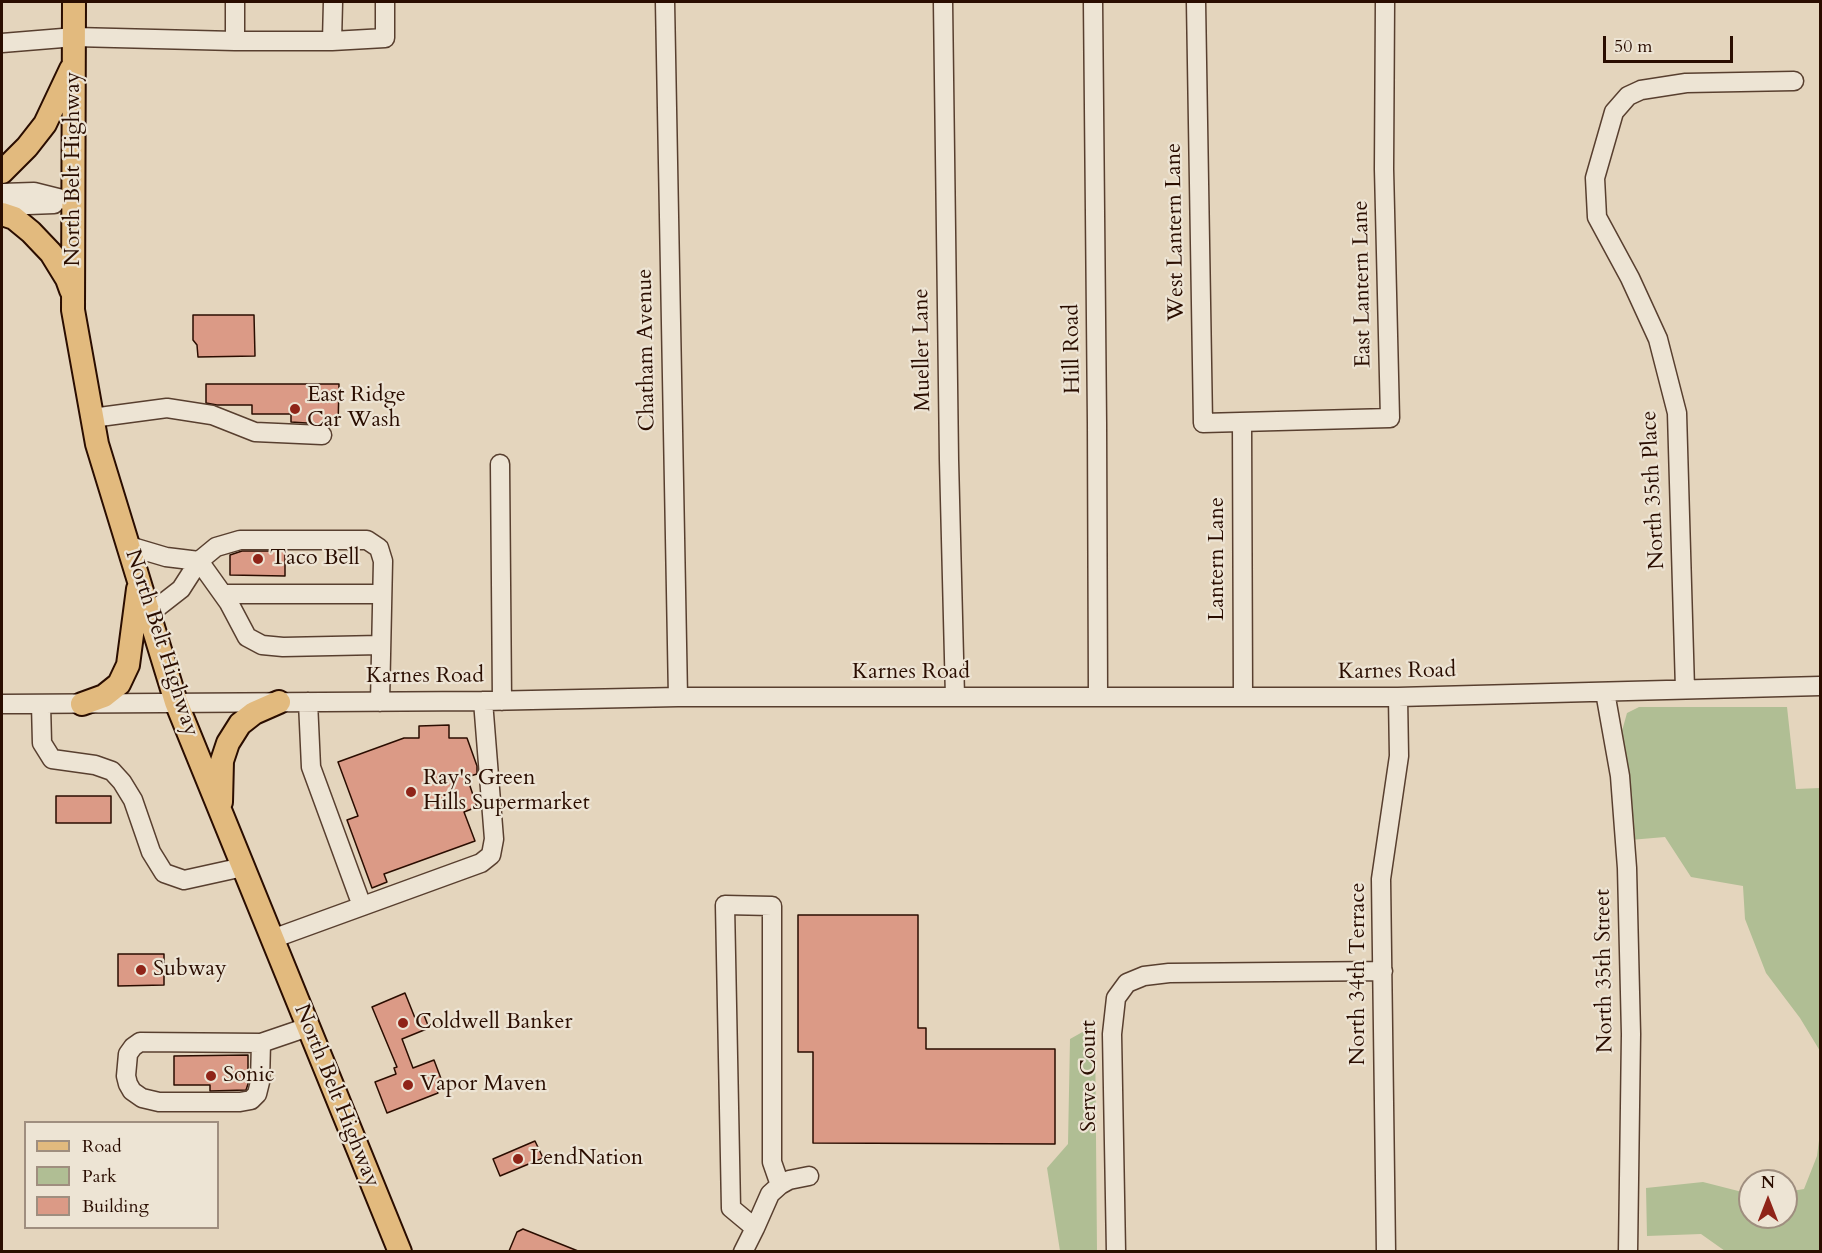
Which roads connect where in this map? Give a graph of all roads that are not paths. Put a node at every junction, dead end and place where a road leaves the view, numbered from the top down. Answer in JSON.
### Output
{"nodes":[{"id":1,"x":74,"y":2,"type":"edge"},
{"id":2,"x":235,"y":2,"type":"edge"},
{"id":3,"x":333,"y":2,"type":"edge"},
{"id":4,"x":385,"y":2,"type":"edge"},
{"id":5,"x":665,"y":2,"type":"edge"},
{"id":6,"x":943,"y":2,"type":"edge"},
{"id":7,"x":1093,"y":2,"type":"edge"},
{"id":8,"x":1196,"y":2,"type":"edge"},
{"id":9,"x":1384,"y":2,"type":"edge"},
{"id":10,"x":75,"y":37,"type":"junction"},
{"id":11,"x":235,"y":41,"type":"junction"},
{"id":12,"x":332,"y":41,"type":"junction"},
{"id":13,"x":2,"y":43,"type":"edge"},
{"id":14,"x":74,"y":62,"type":"junction"},
{"id":15,"x":1794,"y":81,"type":"dead end"},
{"id":16,"x":2,"y":172,"type":"edge"},
{"id":17,"x":2,"y":193,"type":"edge"},
{"id":18,"x":74,"y":202,"type":"junction"},
{"id":19,"x":2,"y":206,"type":"edge"},
{"id":20,"x":2,"y":214,"type":"edge"},
{"id":21,"x":73,"y":296,"type":"junction"},
{"id":22,"x":92,"y":418,"type":"junction"},
{"id":23,"x":1242,"y":422,"type":"junction"},
{"id":24,"x":322,"y":435,"type":"dead end"},
{"id":25,"x":500,"y":464,"type":"dead end"},
{"id":26,"x":129,"y":546,"type":"junction"},
{"id":27,"x":199,"y":561,"type":"junction"},
{"id":28,"x":139,"y":582,"type":"junction"},
{"id":29,"x":223,"y":594,"type":"junction"},
{"id":30,"x":382,"y":594,"type":"junction"},
{"id":31,"x":149,"y":614,"type":"junction"},
{"id":32,"x":380,"y":645,"type":"junction"},
{"id":33,"x":1821,"y":686,"type":"edge"},
{"id":34,"x":1685,"y":689,"type":"junction"},
{"id":35,"x":1605,"y":692,"type":"junction"},
{"id":36,"x":1098,"y":696,"type":"junction"},
{"id":37,"x":955,"y":697,"type":"junction"},
{"id":38,"x":1243,"y":697,"type":"junction"},
{"id":39,"x":1398,"y":697,"type":"junction"},
{"id":40,"x":678,"y":698,"type":"junction"},
{"id":41,"x":483,"y":701,"type":"junction"},
{"id":42,"x":502,"y":701,"type":"junction"},
{"id":43,"x":176,"y":702,"type":"junction"},
{"id":44,"x":279,"y":702,"type":"junction"},
{"id":45,"x":308,"y":702,"type":"junction"},
{"id":46,"x":380,"y":702,"type":"junction"},
{"id":47,"x":2,"y":704,"type":"edge"},
{"id":48,"x":41,"y":704,"type":"junction"},
{"id":49,"x":82,"y":704,"type":"junction"},
{"id":50,"x":221,"y":812,"type":"junction"},
{"id":51,"x":243,"y":867,"type":"junction"},
{"id":52,"x":362,"y":906,"type":"junction"},
{"id":53,"x":272,"y":939,"type":"junction"},
{"id":54,"x":1383,"y":971,"type":"junction"},
{"id":55,"x":308,"y":1027,"type":"junction"},
{"id":56,"x":261,"y":1043,"type":"junction"},
{"id":57,"x":808,"y":1176,"type":"dead end"},
{"id":58,"x":780,"y":1185,"type":"junction"},
{"id":59,"x":755,"y":1228,"type":"junction"},
{"id":60,"x":400,"y":1251,"type":"edge"},
{"id":61,"x":743,"y":1251,"type":"edge"},
{"id":62,"x":1116,"y":1251,"type":"edge"},
{"id":63,"x":1386,"y":1251,"type":"edge"},
{"id":64,"x":1628,"y":1251,"type":"edge"}],
"edges":[{"from":1,"to":10,"type":"main road","name":"North Belt Highway"},
{"from":2,"to":11,"type":"street"},
{"from":3,"to":12,"type":"street"},
{"from":4,"to":12,"type":"street"},
{"from":5,"to":40,"type":"street","name":"Chatham Avenue"},
{"from":6,"to":37,"type":"street","name":"Mueller Lane"},
{"from":7,"to":36,"type":"street","name":"Hill Road"},
{"from":8,"to":23,"type":"street","name":"West Lantern Lane"},
{"from":9,"to":23,"type":"street","name":"East Lantern Lane"},
{"from":10,"to":11,"type":"street"},
{"from":10,"to":13,"type":"street"},
{"from":10,"to":14,"type":"main road","name":"North Belt Highway"},
{"from":11,"to":12,"type":"street"},
{"from":14,"to":16,"type":"main road"},
{"from":14,"to":18,"type":"main road","name":"North Belt Highway"},
{"from":15,"to":34,"type":"street","name":"North 35th Place"},
{"from":17,"to":18,"type":"street"},
{"from":18,"to":19,"type":"street"},
{"from":18,"to":21,"type":"main road","name":"North Belt Highway"},
{"from":20,"to":21,"type":"main road"},
{"from":21,"to":22,"type":"main road","name":"North Belt Highway"},
{"from":22,"to":24,"type":"street"},
{"from":22,"to":26,"type":"main road","name":"North Belt Highway"},
{"from":23,"to":38,"type":"street","name":"Lantern Lane"},
{"from":25,"to":42,"type":"street"},
{"from":26,"to":27,"type":"street"},
{"from":26,"to":28,"type":"main road","name":"North Belt Highway"},
{"from":27,"to":29,"type":"street"},
{"from":27,"to":30,"type":"street"},
{"from":27,"to":31,"type":"street"},
{"from":28,"to":31,"type":"main road","name":"North Belt Highway"},
{"from":28,"to":49,"type":"main road"},
{"from":29,"to":30,"type":"street"},
{"from":29,"to":32,"type":"street"},
{"from":30,"to":32,"type":"street"},
{"from":31,"to":43,"type":"main road","name":"North Belt Highway"},
{"from":32,"to":46,"type":"street"},
{"from":33,"to":34,"type":"street","name":"Karnes Road"},
{"from":34,"to":35,"type":"street","name":"Karnes Road"},
{"from":35,"to":39,"type":"street","name":"Karnes Road"},
{"from":35,"to":64,"type":"street","name":"North 35th Street"},
{"from":36,"to":37,"type":"street","name":"Karnes Road"},
{"from":36,"to":38,"type":"street","name":"Karnes Road"},
{"from":37,"to":40,"type":"street","name":"Karnes Road"},
{"from":38,"to":39,"type":"street","name":"Karnes Road"},
{"from":39,"to":54,"type":"street","name":"North 34th Terrace"},
{"from":40,"to":42,"type":"street","name":"Karnes Road"},
{"from":41,"to":42,"type":"street","name":"Karnes Road"},
{"from":41,"to":46,"type":"street","name":"Karnes Road"},
{"from":41,"to":52,"type":"street"},
{"from":43,"to":44,"type":"street","name":"Karnes Road"},
{"from":43,"to":49,"type":"street","name":"Karnes Road"},
{"from":43,"to":50,"type":"main road","name":"North Belt Highway"},
{"from":44,"to":45,"type":"street","name":"Karnes Road"},
{"from":44,"to":50,"type":"main road"},
{"from":45,"to":46,"type":"street","name":"Karnes Road"},
{"from":45,"to":52,"type":"street"},
{"from":47,"to":48,"type":"street","name":"Karnes Road"},
{"from":48,"to":49,"type":"street","name":"Karnes Road"},
{"from":48,"to":51,"type":"street"},
{"from":50,"to":51,"type":"main road","name":"North Belt Highway"},
{"from":51,"to":53,"type":"main road","name":"North Belt Highway"},
{"from":52,"to":53,"type":"street"},
{"from":53,"to":55,"type":"main road","name":"North Belt Highway"},
{"from":54,"to":62,"type":"street","name":"Serve Court"},
{"from":54,"to":63,"type":"street","name":"North 34th Terrace"},
{"from":55,"to":56,"type":"street"},
{"from":55,"to":60,"type":"main road","name":"North Belt Highway"},
{"from":56,"to":56,"type":"street"},
{"from":57,"to":58,"type":"street"},
{"from":58,"to":59,"type":"street"},
{"from":58,"to":59,"type":"street"},
{"from":59,"to":61,"type":"street"}]}
